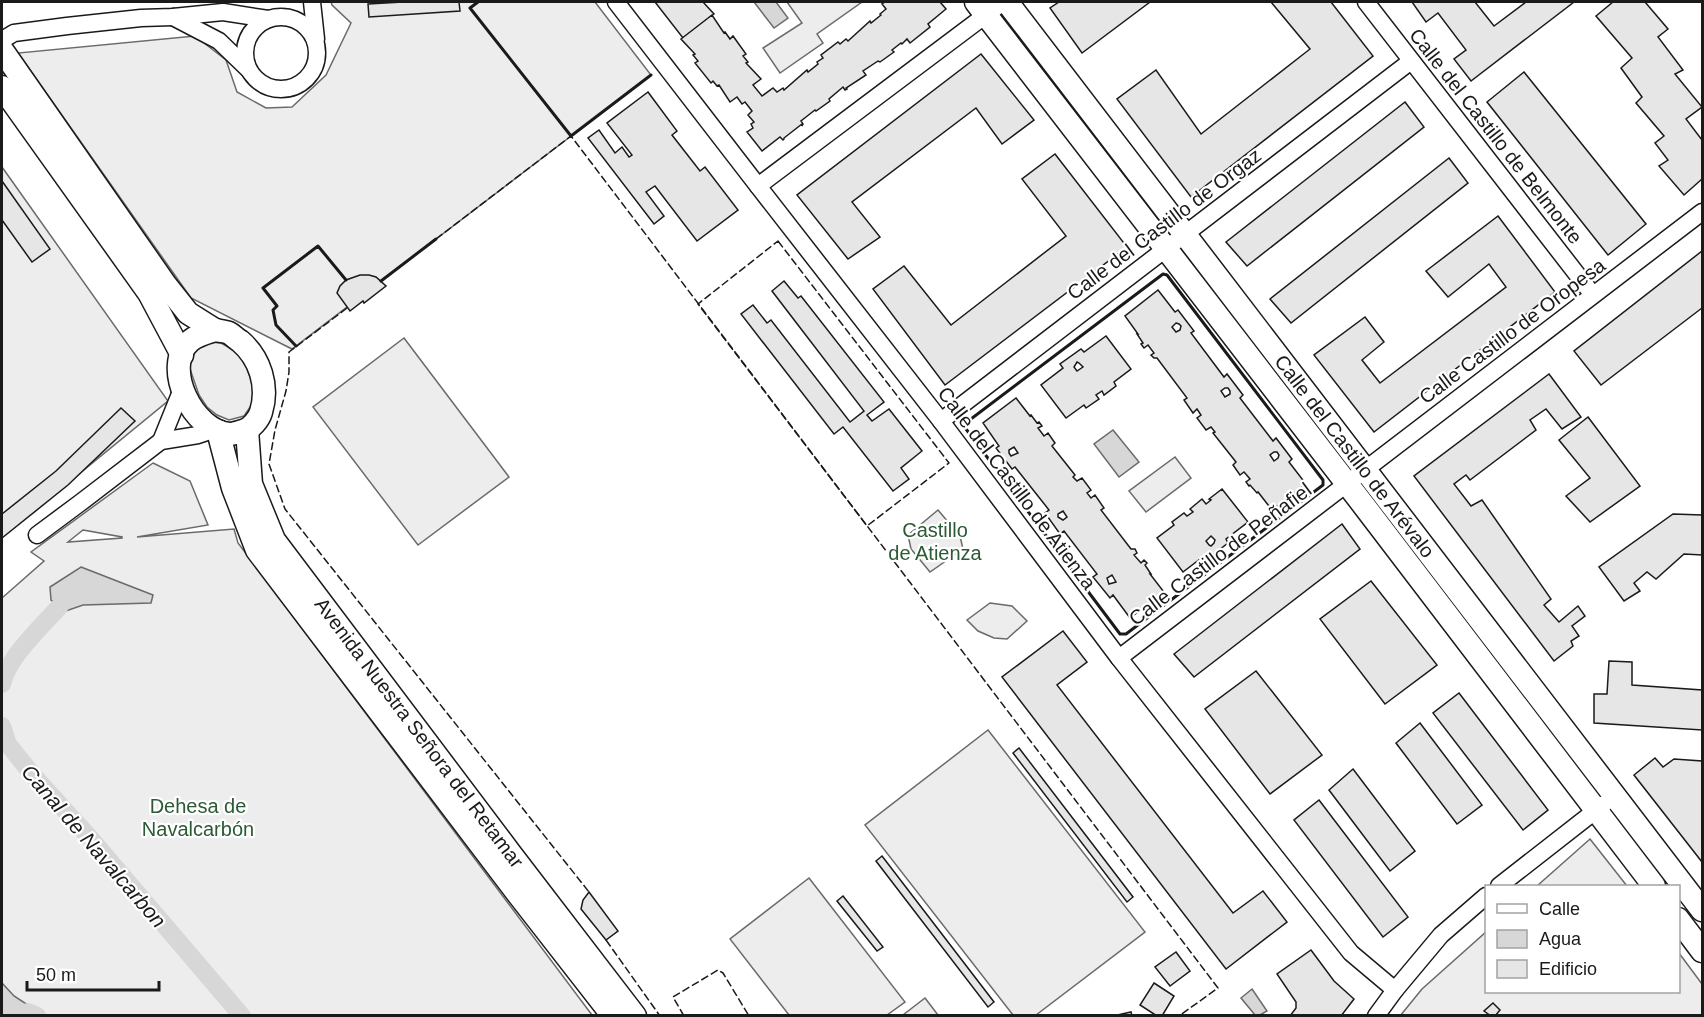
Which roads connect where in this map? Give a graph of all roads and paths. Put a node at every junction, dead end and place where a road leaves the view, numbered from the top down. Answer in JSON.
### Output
{"nodes":[{"id":1,"x":287,"y":2,"type":"edge"},
{"id":2,"x":312,"y":2,"type":"edge"},
{"id":3,"x":616,"y":2,"type":"edge"},
{"id":4,"x":1366,"y":2,"type":"edge"},
{"id":5,"x":993,"y":5,"type":"edge"},
{"id":6,"x":173,"y":17,"type":"junction"},
{"id":7,"x":269,"y":18,"type":"junction"},
{"id":8,"x":316,"y":39,"type":"junction"},
{"id":9,"x":2,"y":40,"type":"edge"},
{"id":10,"x":2,"y":50,"type":"edge"},
{"id":11,"x":1411,"y":61,"type":"junction"},
{"id":12,"x":249,"y":70,"type":"junction"},
{"id":13,"x":2,"y":87,"type":"edge"},
{"id":14,"x":758,"y":186,"type":"junction"},
{"id":15,"x":1702,"y":212,"type":"edge"},
{"id":16,"x":1186,"y":235,"type":"junction"},
{"id":17,"x":1166,"y":249,"type":"junction"},
{"id":18,"x":1593,"y":295,"type":"junction"},
{"id":19,"x":215,"y":330,"type":"junction"},
{"id":20,"x":182,"y":355,"type":"junction"},
{"id":21,"x":182,"y":390,"type":"junction"},
{"id":22,"x":941,"y":421,"type":"junction"},
{"id":23,"x":217,"y":430,"type":"junction"},
{"id":24,"x":247,"y":430,"type":"junction"},
{"id":25,"x":161,"y":441,"type":"junction"},
{"id":26,"x":1365,"y":470,"type":"junction"},
{"id":27,"x":1347,"y":484,"type":"junction"},
{"id":28,"x":37,"y":535,"type":"dead end"},
{"id":29,"x":1119,"y":658,"type":"junction"},
{"id":30,"x":1614,"y":796,"type":"junction"},
{"id":31,"x":1595,"y":810,"type":"junction"},
{"id":32,"x":1500,"y":885,"type":"edge"},
{"id":33,"x":1653,"y":885,"type":"edge"},
{"id":34,"x":1485,"y":897,"type":"edge"},
{"id":35,"x":1702,"y":910,"type":"edge"},
{"id":36,"x":1680,"y":922,"type":"edge"},
{"id":37,"x":1702,"y":951,"type":"edge"},
{"id":38,"x":1395,"y":990,"type":"junction"},
{"id":39,"x":613,"y":1016,"type":"edge"},
{"id":40,"x":636,"y":1016,"type":"edge"},
{"id":41,"x":1376,"y":1016,"type":"edge"}],
"edges":[{"from":1,"to":7,"type":"street"},
{"from":2,"to":8,"type":"street"},
{"from":3,"to":14,"type":"street","name":"Calle del Castillo de Atienza"},
{"from":4,"to":11,"type":"street","name":"Calle del Castillo de Belmonte"},
{"from":5,"to":14,"type":"street"},
{"from":5,"to":16,"type":"street","name":"Calle del Castillo de Arévalo"},
{"from":5,"to":17,"type":"street","name":"Calle del Castillo de Arévalo"},
{"from":6,"to":7,"type":"street"},
{"from":6,"to":9,"type":"street"},
{"from":6,"to":12,"type":"street"},
{"from":7,"to":8,"type":"street"},
{"from":7,"to":12,"type":"street"},
{"from":8,"to":12,"type":"street"},
{"from":10,"to":19,"type":"street"},
{"from":11,"to":16,"type":"street","name":"Calle del Castillo de Orgaz"},
{"from":11,"to":18,"type":"street","name":"Calle del Castillo de Belmonte"},
{"from":13,"to":20,"type":"street"},
{"from":14,"to":22,"type":"street","name":"Calle del Castillo de Atienza"},
{"from":15,"to":18,"type":"street","name":"Calle Castillo de Oropesa"},
{"from":16,"to":17,"type":"street","name":"Calle del Castillo de Orgaz"},
{"from":16,"to":26,"type":"street","name":"Calle del Castillo de Arévalo"},
{"from":17,"to":22,"type":"street","name":"Calle del Castillo de Orgaz"},
{"from":17,"to":27,"type":"street","name":"Calle del Castillo de Arévalo"},
{"from":18,"to":26,"type":"street","name":"Calle Castillo de Oropesa"},
{"from":19,"to":20,"type":"street"},
{"from":19,"to":24,"type":"street"},
{"from":20,"to":21,"type":"street"},
{"from":21,"to":23,"type":"street"},
{"from":21,"to":25,"type":"street"},
{"from":22,"to":29,"type":"street","name":"Calle del Castillo de Atienza"},
{"from":23,"to":24,"type":"street"},
{"from":23,"to":25,"type":"street"},
{"from":23,"to":39,"type":"street","name":"Avenida Nuestra Señora del Retamar"},
{"from":24,"to":40,"type":"street","name":"Avenida Nuestra Señora del Retamar"},
{"from":25,"to":28,"type":"street"},
{"from":26,"to":27,"type":"street","name":"Calle Castillo de Oropesa"},
{"from":26,"to":30,"type":"street","name":"Calle del Castillo de Arévalo"},
{"from":27,"to":29,"type":"street","name":"Calle Castillo de Peñafiel"},
{"from":27,"to":31,"type":"street","name":"Calle del Castillo de Arévalo"},
{"from":29,"to":38,"type":"street","name":"Calle del Castillo de Atienza"},
{"from":30,"to":31,"type":"street"},
{"from":30,"to":35,"type":"street","name":"Calle del Castillo de Arévalo"},
{"from":31,"to":32,"type":"street"},
{"from":31,"to":33,"type":"street","name":"Calle del Castillo de Arévalo"},
{"from":34,"to":38,"type":"street"},
{"from":36,"to":37,"type":"street"},
{"from":38,"to":41,"type":"street"}]}
